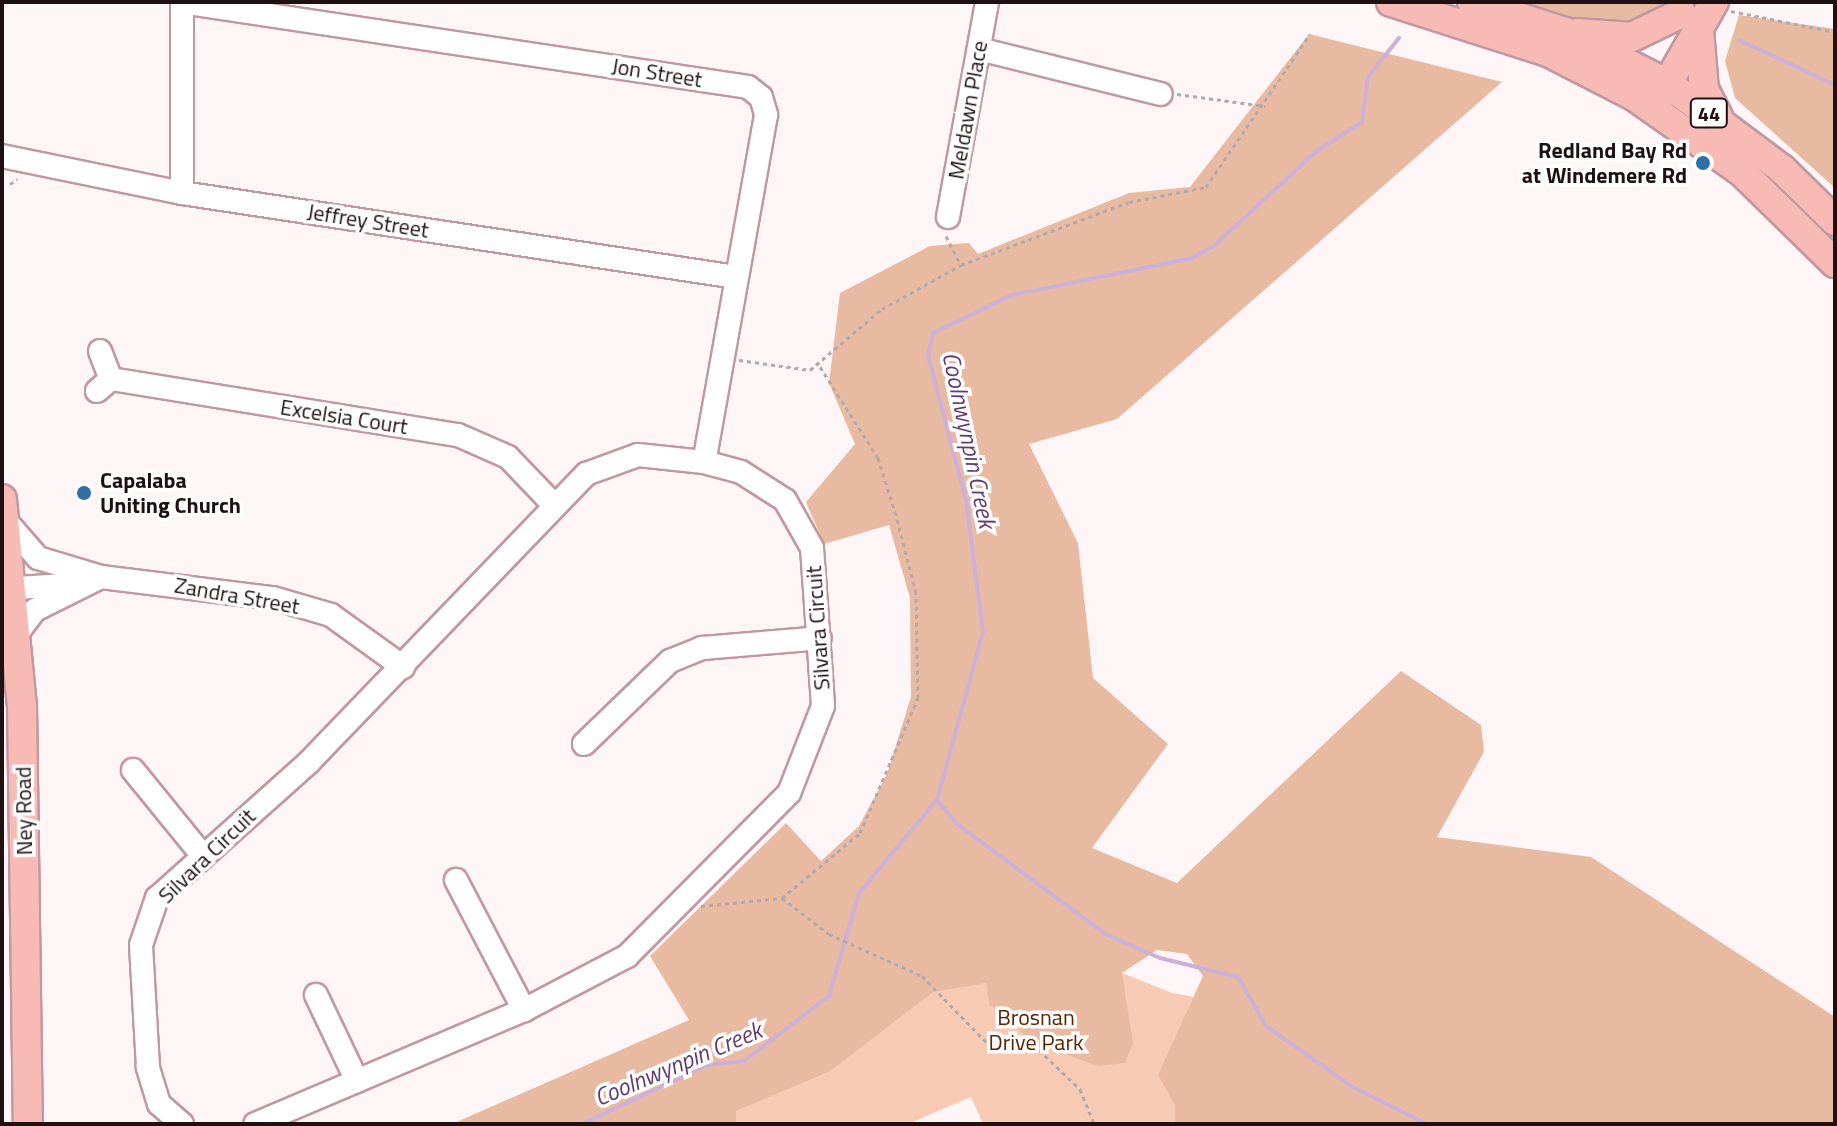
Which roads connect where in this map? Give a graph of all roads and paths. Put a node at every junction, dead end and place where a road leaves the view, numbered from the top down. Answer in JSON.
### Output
{"nodes":[{"id":1,"x":182,"y":2,"type":"edge"},
{"id":2,"x":987,"y":2,"type":"edge"},
{"id":3,"x":1391,"y":2,"type":"edge"},
{"id":4,"x":1472,"y":2,"type":"edge"},
{"id":5,"x":1722,"y":7,"type":"edge"},
{"id":6,"x":1690,"y":15,"type":"edge"},
{"id":7,"x":1565,"y":32,"type":"junction"},
{"id":8,"x":1835,"y":32,"type":"edge"},
{"id":9,"x":1310,"y":34,"type":"dead end"},
{"id":10,"x":979,"y":49,"type":"junction"},
{"id":11,"x":1651,"y":90,"type":"junction"},
{"id":12,"x":1161,"y":94,"type":"joint"},
{"id":13,"x":1266,"y":106,"type":"junction"},
{"id":14,"x":1720,"y":120,"type":"junction"},
{"id":15,"x":2,"y":156,"type":"edge"},
{"id":16,"x":24,"y":178,"type":"dead end"},
{"id":17,"x":10,"y":184,"type":"dead end"},
{"id":18,"x":182,"y":193,"type":"junction"},
{"id":19,"x":948,"y":217,"type":"joint"},
{"id":20,"x":1835,"y":221,"type":"edge"},
{"id":21,"x":1835,"y":263,"type":"edge"},
{"id":22,"x":961,"y":265,"type":"junction"},
{"id":23,"x":736,"y":277,"type":"junction"},
{"id":24,"x":100,"y":351,"type":"dead end"},
{"id":25,"x":726,"y":357,"type":"junction"},
{"id":26,"x":819,"y":365,"type":"junction"},
{"id":27,"x":704,"y":462,"type":"junction"},
{"id":28,"x":554,"y":505,"type":"junction"},
{"id":29,"x":3,"y":509,"type":"edge"},
{"id":30,"x":68,"y":568,"type":"junction"},
{"id":31,"x":95,"y":580,"type":"junction"},
{"id":32,"x":6,"y":584,"type":"edge"},
{"id":33,"x":16,"y":635,"type":"junction"},
{"id":34,"x":820,"y":638,"type":"junction"},
{"id":35,"x":403,"y":667,"type":"junction"},
{"id":36,"x":584,"y":744,"type":"dead end"},
{"id":37,"x":133,"y":770,"type":"dead end"},
{"id":38,"x":203,"y":856,"type":"junction"},
{"id":39,"x":456,"y":880,"type":"dead end"},
{"id":40,"x":782,"y":898,"type":"junction"},
{"id":41,"x":682,"y":901,"type":"junction"},
{"id":42,"x":316,"y":995,"type":"dead end"},
{"id":43,"x":524,"y":1010,"type":"junction"},
{"id":44,"x":969,"y":1024,"type":"junction"},
{"id":45,"x":964,"y":1028,"type":"dead end"},
{"id":46,"x":357,"y":1081,"type":"junction"},
{"id":47,"x":28,"y":1124,"type":"edge"},
{"id":48,"x":182,"y":1124,"type":"edge"},
{"id":49,"x":255,"y":1124,"type":"edge"},
{"id":50,"x":1094,"y":1124,"type":"edge"}],
"edges":[{"from":1,"to":18,"type":"street","name":"Jon Street"},
{"from":1,"to":23,"type":"street","name":"Jon Street"},
{"from":2,"to":10,"type":"street","name":"Meldawn Place"},
{"from":3,"to":11,"type":"main road","number":"44"},
{"from":4,"to":7,"type":"main road","number":"44"},
{"from":5,"to":6,"type":"main road"},
{"from":5,"to":8,"type":"path"},
{"from":6,"to":7,"type":"main road"},
{"from":6,"to":11,"type":"main road"},
{"from":6,"to":14,"type":"main road"},
{"from":7,"to":11,"type":"main road","number":"44"},
{"from":9,"to":13,"type":"path"},
{"from":10,"to":12,"type":"street"},
{"from":10,"to":19,"type":"street","name":"Meldawn Place"},
{"from":11,"to":14,"type":"main road","number":"44"},
{"from":11,"to":21,"type":"main road","number":"44"},
{"from":12,"to":13,"type":"path"},
{"from":13,"to":22,"type":"path"},
{"from":14,"to":20,"type":"main road","number":"44"},
{"from":15,"to":18,"type":"street","name":"Jeffrey Street"},
{"from":16,"to":17,"type":"path"},
{"from":18,"to":23,"type":"street","name":"Jeffrey Street"},
{"from":19,"to":22,"type":"path"},
{"from":22,"to":26,"type":"path"},
{"from":23,"to":25,"type":"street","name":"Jon Street"},
{"from":24,"to":28,"type":"street","name":"Excelsia Court"},
{"from":25,"to":26,"type":"path"},
{"from":25,"to":27,"type":"street","name":"Jon Street"},
{"from":26,"to":40,"type":"path"},
{"from":27,"to":28,"type":"street","name":"Silvara Circuit"},
{"from":27,"to":34,"type":"street","name":"Silvara Circuit"},
{"from":28,"to":35,"type":"street","name":"Silvara Circuit"},
{"from":29,"to":30,"type":"street","name":"Zandra Street"},
{"from":29,"to":32,"type":"main road","name":"Ney Road"},
{"from":30,"to":31,"type":"street","name":"Zandra Street"},
{"from":30,"to":32,"type":"street","name":"Zandra Street"},
{"from":31,"to":32,"type":"street","name":"Zandra Street"},
{"from":31,"to":33,"type":"street"},
{"from":31,"to":35,"type":"street","name":"Zandra Street"},
{"from":32,"to":33,"type":"main road","name":"Ney Road"},
{"from":33,"to":47,"type":"main road","name":"Ney Road"},
{"from":34,"to":36,"type":"street"},
{"from":34,"to":41,"type":"street","name":"Silvara Circuit"},
{"from":35,"to":38,"type":"street","name":"Silvara Circuit"},
{"from":37,"to":38,"type":"street"},
{"from":38,"to":48,"type":"street","name":"Silvara Circuit"},
{"from":39,"to":43,"type":"street"},
{"from":40,"to":41,"type":"path"},
{"from":40,"to":44,"type":"path"},
{"from":41,"to":43,"type":"street","name":"Silvara Circuit"},
{"from":42,"to":46,"type":"street"},
{"from":43,"to":46,"type":"street","name":"Silvara Circuit"},
{"from":44,"to":45,"type":"path"},
{"from":44,"to":50,"type":"path"},
{"from":46,"to":49,"type":"street","name":"Silvara Circuit"}]}
